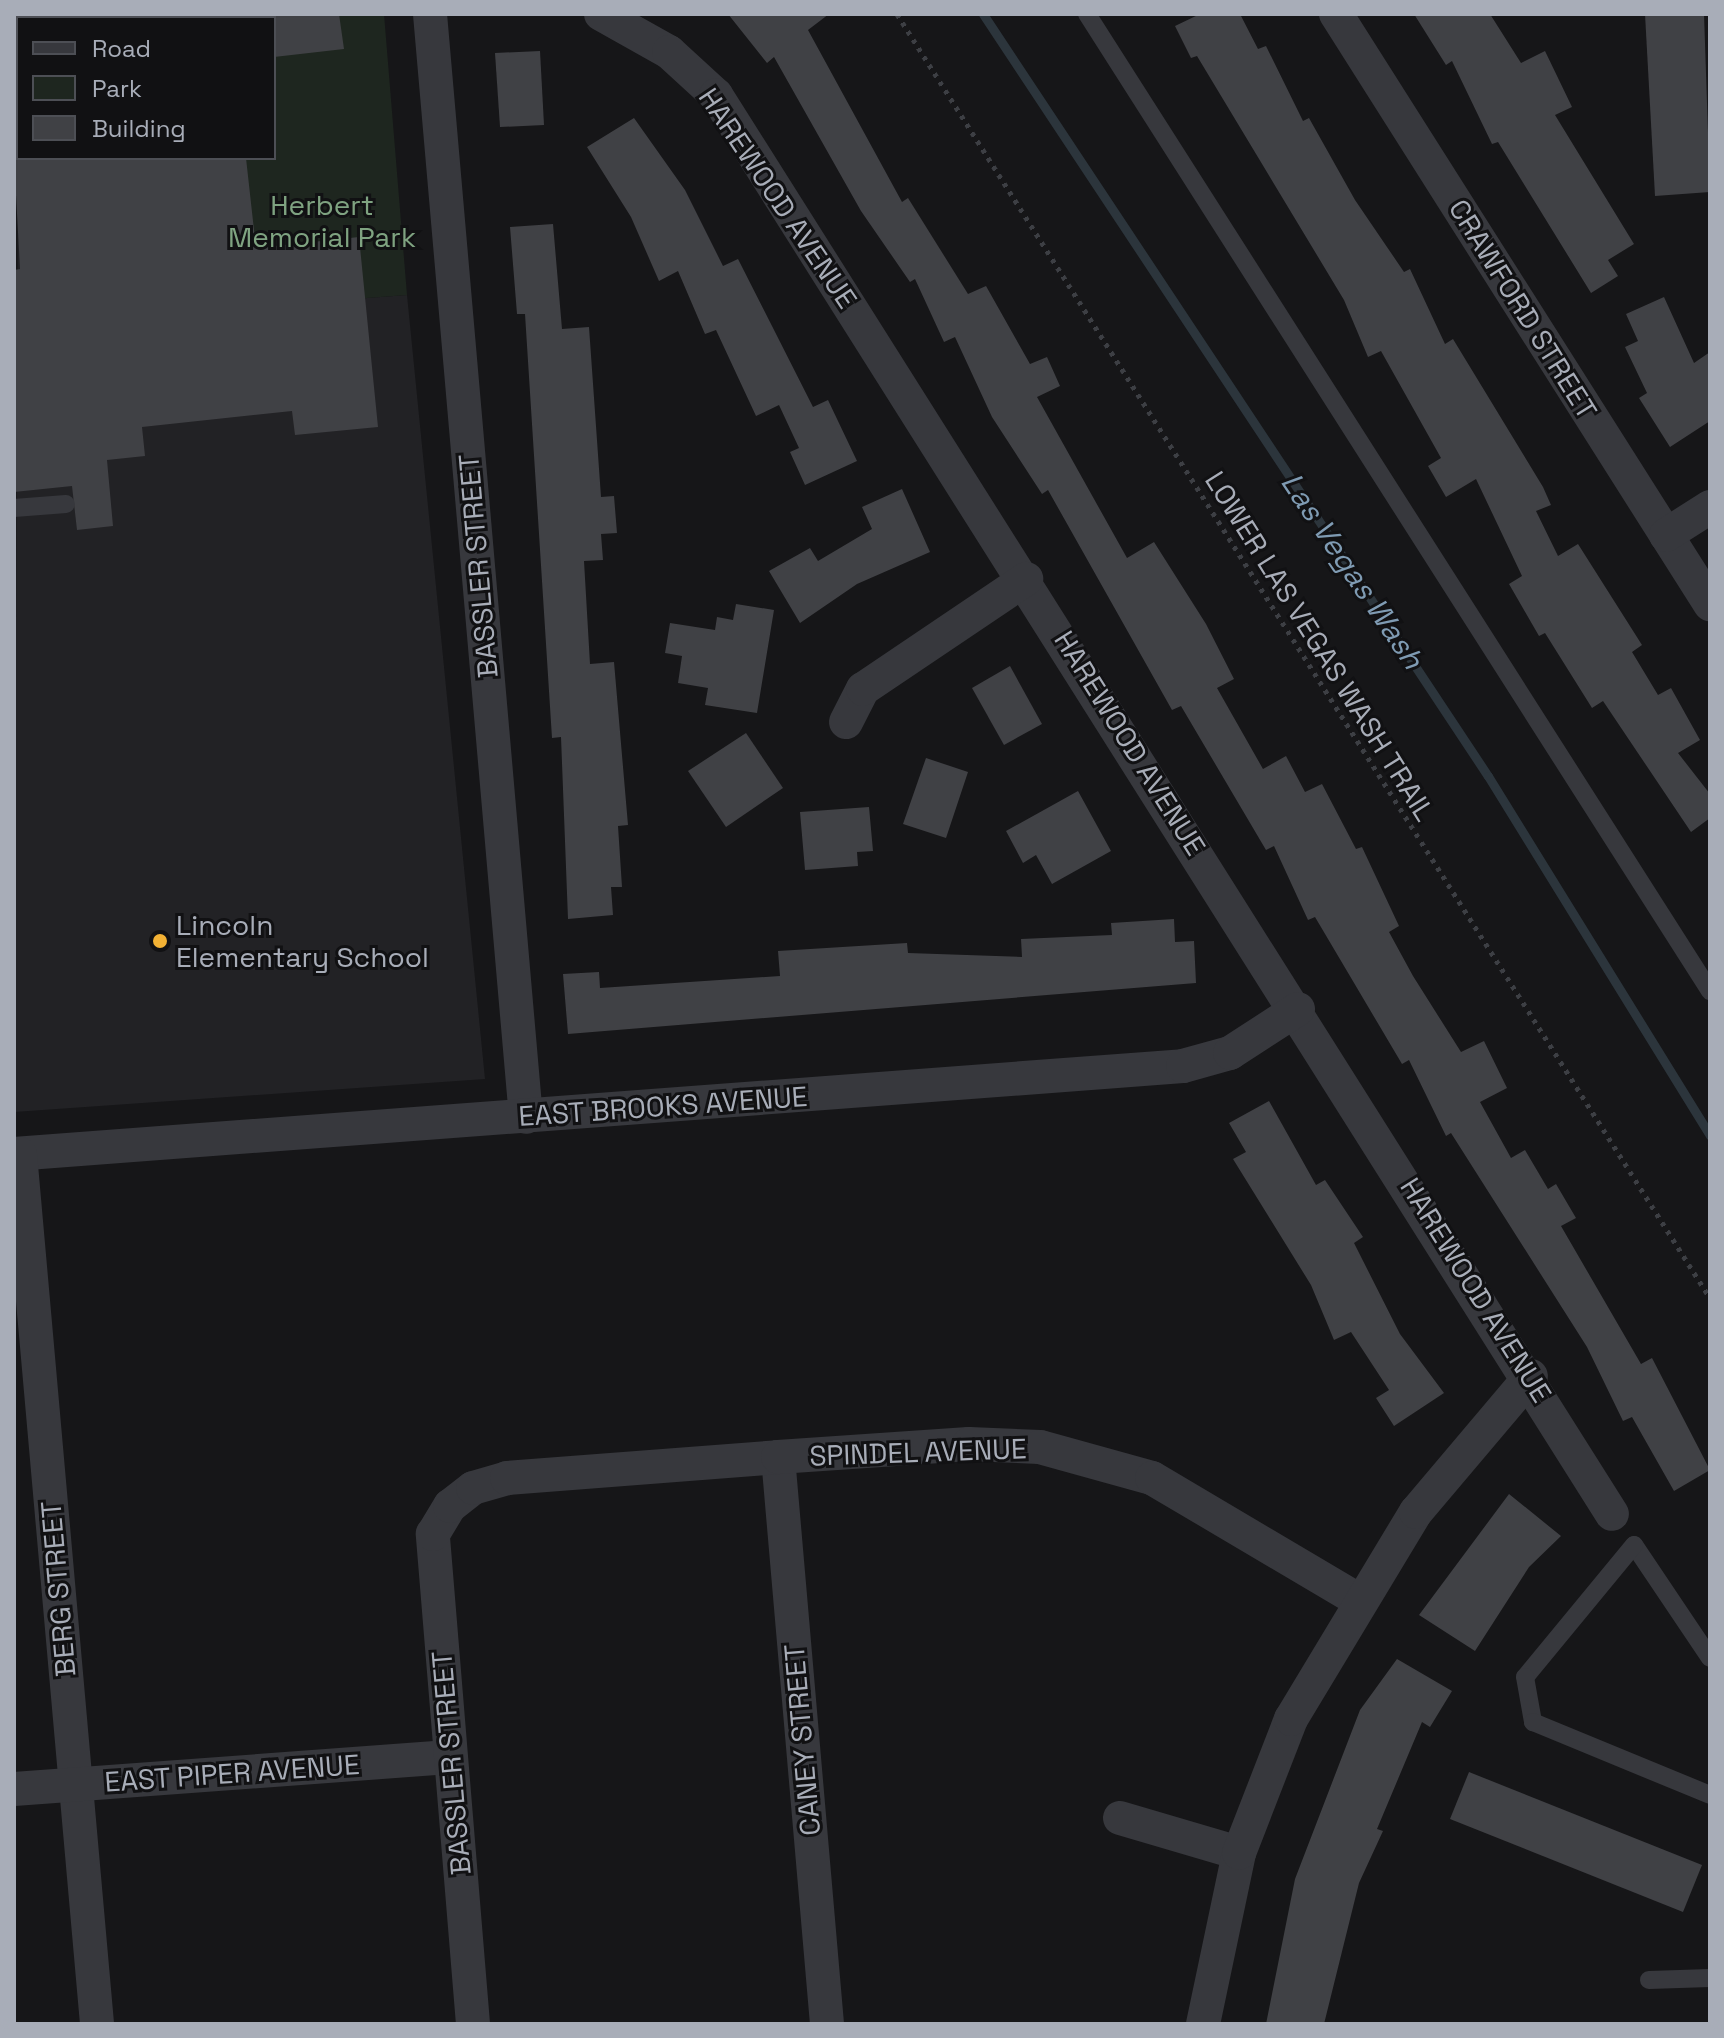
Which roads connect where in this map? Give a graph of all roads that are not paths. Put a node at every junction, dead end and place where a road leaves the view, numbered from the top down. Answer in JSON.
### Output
{"nodes":[{"id":1,"x":430,"y":14,"type":"edge"},
{"id":2,"x":601,"y":14,"type":"edge"},
{"id":3,"x":1087,"y":14,"type":"edge"},
{"id":4,"x":1336,"y":14,"type":"edge"},
{"id":5,"x":66,"y":504,"type":"dead end"},
{"id":6,"x":1710,"y":507,"type":"edge"},
{"id":7,"x":14,"y":508,"type":"edge"},
{"id":8,"x":1666,"y":535,"type":"junction"},
{"id":9,"x":1026,"y":579,"type":"junction"},
{"id":10,"x":1710,"y":604,"type":"edge"},
{"id":11,"x":846,"y":722,"type":"dead end"},
{"id":12,"x":1710,"y":991,"type":"edge"},
{"id":13,"x":1298,"y":1009,"type":"junction"},
{"id":14,"x":526,"y":1117,"type":"junction"},
{"id":15,"x":17,"y":1154,"type":"edge"},
{"id":16,"x":1531,"y":1376,"type":"junction"},
{"id":17,"x":778,"y":1457,"type":"junction"},
{"id":18,"x":450,"y":1506,"type":"joint"},
{"id":19,"x":1612,"y":1514,"type":"dead end"},
{"id":20,"x":1357,"y":1599,"type":"junction"},
{"id":21,"x":1710,"y":1658,"type":"edge"},
{"id":22,"x":449,"y":1757,"type":"junction"},
{"id":23,"x":75,"y":1784,"type":"junction"},
{"id":24,"x":14,"y":1789,"type":"edge"},
{"id":25,"x":1710,"y":1795,"type":"edge"},
{"id":26,"x":1120,"y":1818,"type":"dead end"},
{"id":27,"x":1239,"y":1853,"type":"junction"},
{"id":28,"x":1710,"y":1978,"type":"edge"},
{"id":29,"x":1649,"y":1980,"type":"dead end"},
{"id":30,"x":97,"y":2024,"type":"edge"},
{"id":31,"x":473,"y":2024,"type":"edge"},
{"id":32,"x":827,"y":2024,"type":"edge"},
{"id":33,"x":1203,"y":2024,"type":"edge"}],
"edges":[{"from":1,"to":14,"type":"street","name":"BASSLER STREET"},
{"from":2,"to":9,"type":"street","name":"HAREWOOD AVENUE"},
{"from":3,"to":12,"type":"lane"},
{"from":4,"to":8,"type":"street","name":"CRAWFORD STREET"},
{"from":5,"to":7,"type":"lane"},
{"from":6,"to":8,"type":"street"},
{"from":8,"to":10,"type":"street","name":"CRAWFORD STREET"},
{"from":9,"to":11,"type":"street"},
{"from":9,"to":13,"type":"street","name":"HAREWOOD AVENUE"},
{"from":13,"to":14,"type":"street","name":"EAST BROOKS AVENUE"},
{"from":13,"to":16,"type":"street","name":"HAREWOOD AVENUE"},
{"from":14,"to":15,"type":"street","name":"EAST BROOKS AVENUE"},
{"from":15,"to":23,"type":"street","name":"BERG STREET"},
{"from":16,"to":19,"type":"street","name":"HAREWOOD AVENUE"},
{"from":16,"to":20,"type":"street"},
{"from":17,"to":18,"type":"street","name":"SPINDEL AVENUE"},
{"from":17,"to":20,"type":"street","name":"SPINDEL AVENUE"},
{"from":17,"to":32,"type":"street","name":"CANEY STREET"},
{"from":18,"to":22,"type":"street","name":"BASSLER STREET"},
{"from":20,"to":27,"type":"street"},
{"from":21,"to":25,"type":"lane"},
{"from":22,"to":23,"type":"street","name":"EAST PIPER AVENUE"},
{"from":22,"to":31,"type":"street","name":"BASSLER STREET"},
{"from":23,"to":24,"type":"street","name":"EAST PIPER AVENUE"},
{"from":23,"to":30,"type":"street","name":"BERG STREET"},
{"from":26,"to":27,"type":"street"},
{"from":27,"to":33,"type":"street"},
{"from":28,"to":29,"type":"lane"}]}
